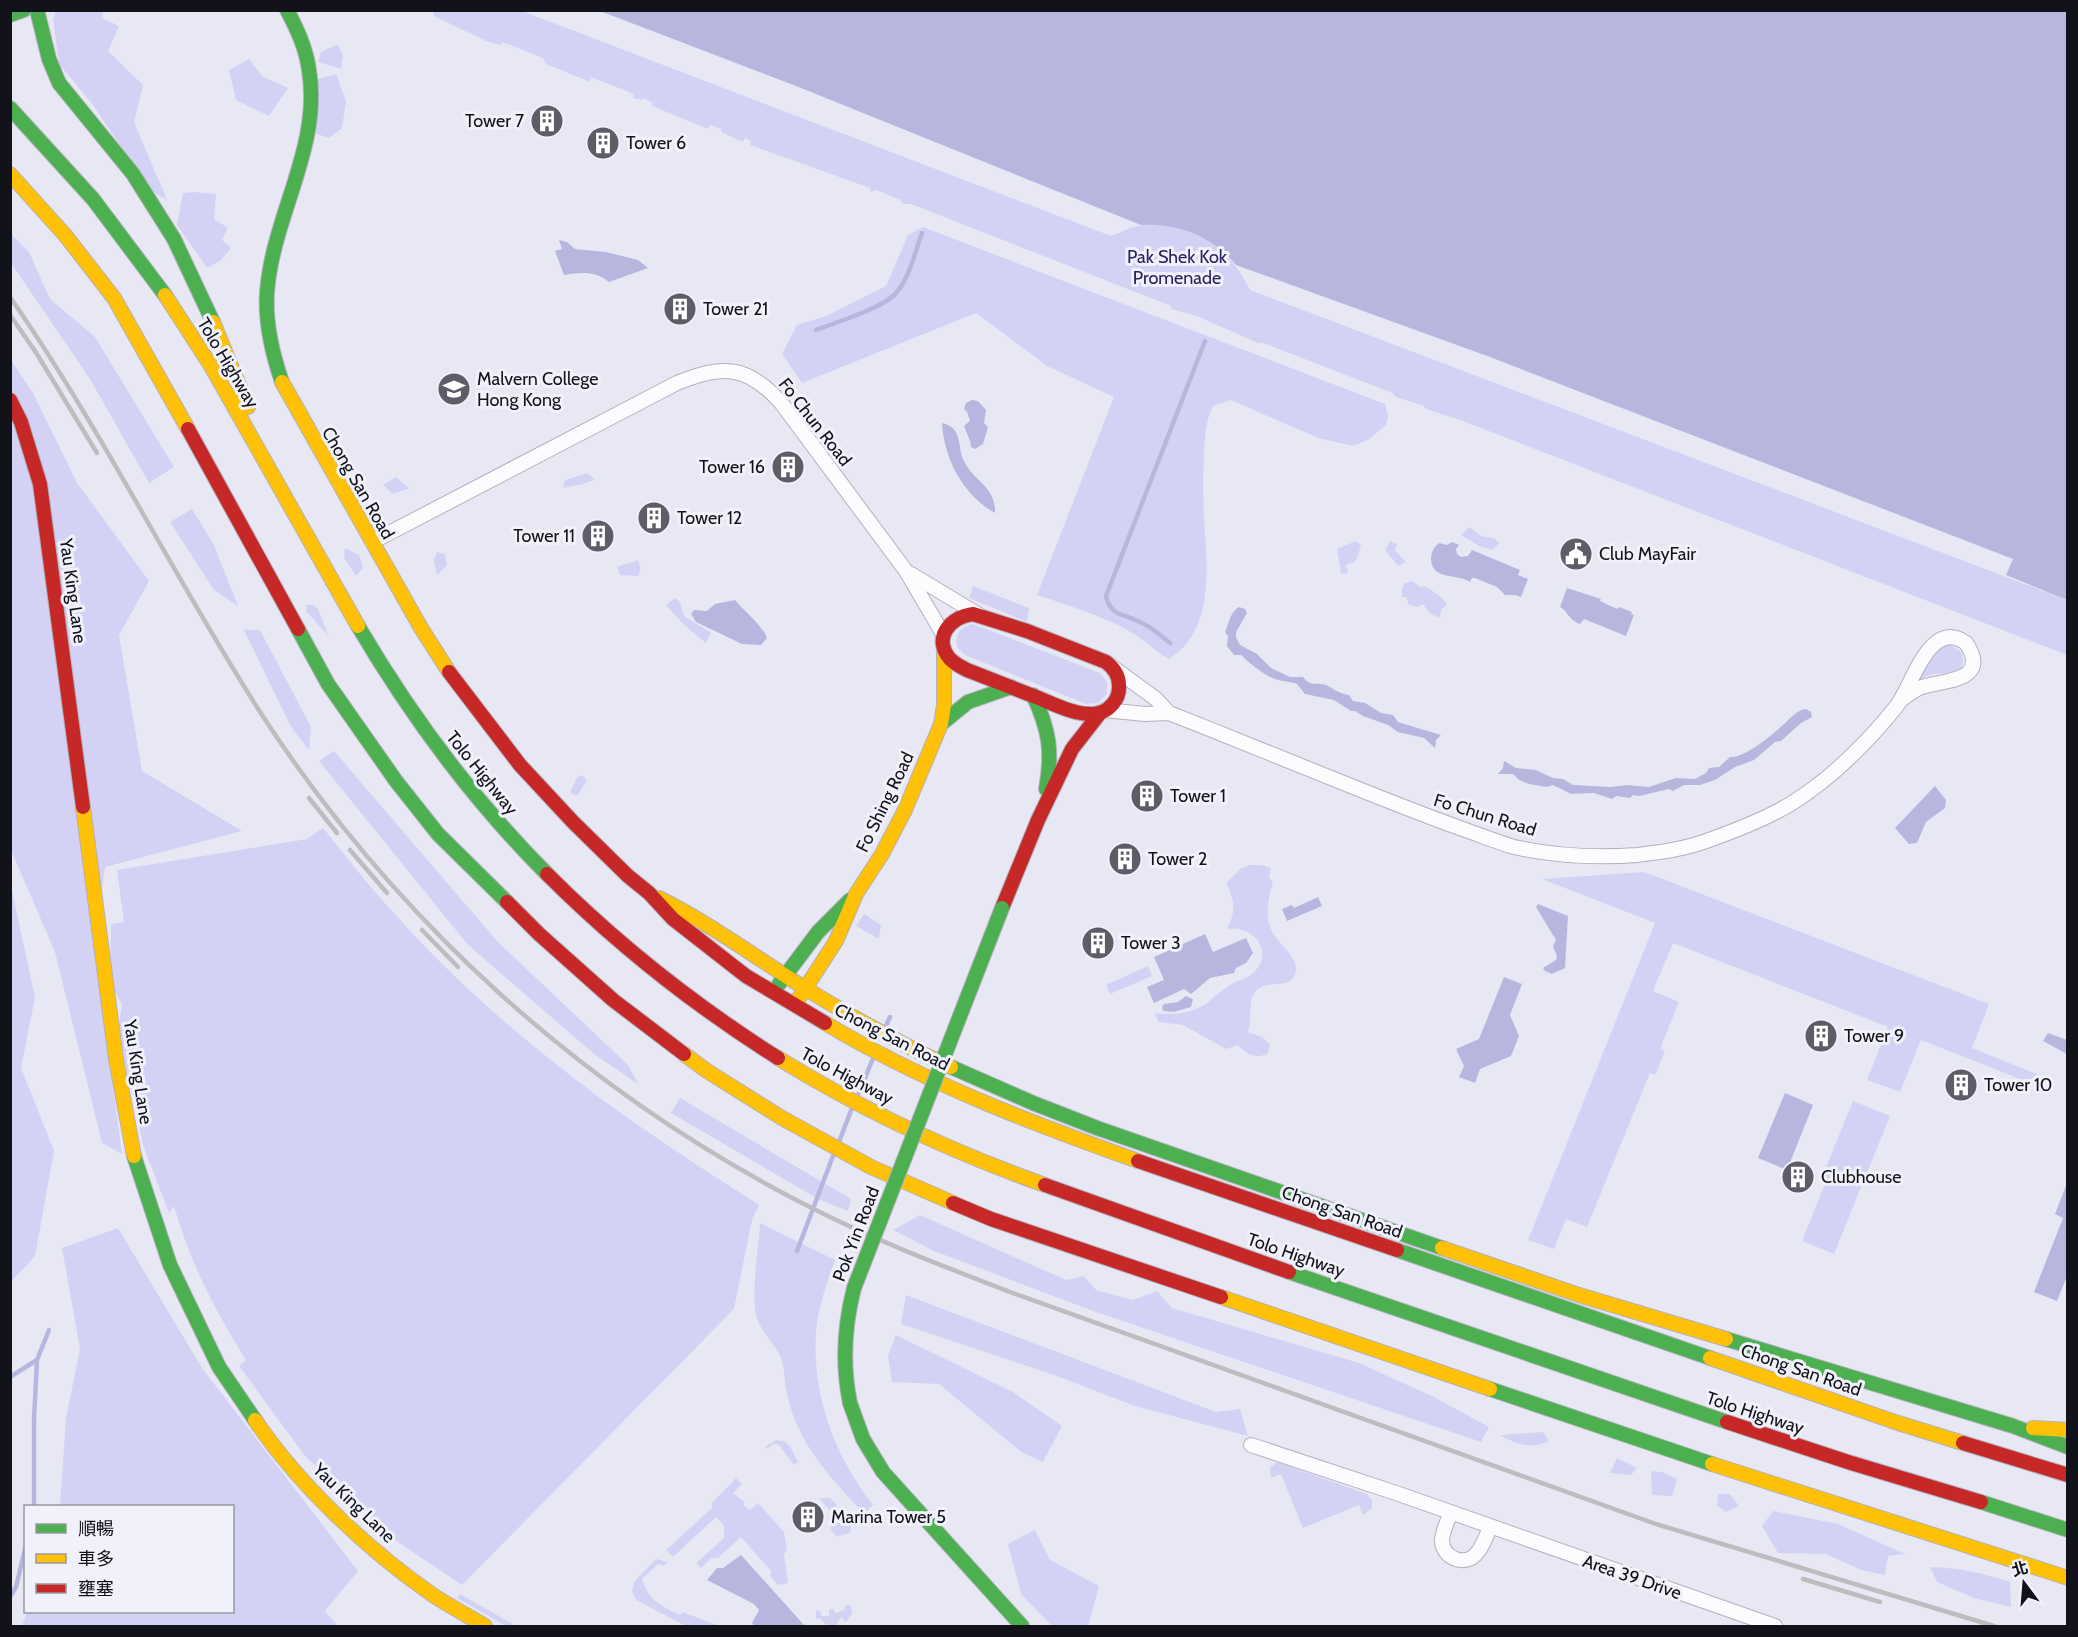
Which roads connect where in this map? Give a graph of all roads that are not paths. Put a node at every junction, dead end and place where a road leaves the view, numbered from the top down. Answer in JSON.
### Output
{"nodes":[{"id":1,"x":24,"y":10,"type":"edge"},
{"id":2,"x":37,"y":10,"type":"edge"},
{"id":3,"x":287,"y":10,"type":"edge"},
{"id":4,"x":10,"y":15,"type":"edge"},
{"id":5,"x":10,"y":108,"type":"edge"},
{"id":6,"x":10,"y":174,"type":"edge"},
{"id":7,"x":10,"y":400,"type":"edge"},
{"id":8,"x":269,"y":470,"type":"junction"},
{"id":9,"x":372,"y":542,"type":"junction"},
{"id":10,"x":906,"y":571,"type":"junction"},
{"id":11,"x":980,"y":615,"type":"junction"},
{"id":12,"x":944,"y":634,"type":"junction"},
{"id":13,"x":944,"y":649,"type":"junction"},
{"id":14,"x":1102,"y":660,"type":"junction"},
{"id":15,"x":1011,"y":687,"type":"junction"},
{"id":16,"x":1033,"y":696,"type":"junction"},
{"id":17,"x":1901,"y":700,"type":"junction"},
{"id":18,"x":1102,"y":712,"type":"junction"},
{"id":19,"x":1169,"y":713,"type":"junction"},
{"id":20,"x":941,"y":724,"type":"junction"},
{"id":21,"x":1038,"y":820,"type":"junction"},
{"id":22,"x":650,"y":893,"type":"junction"},
{"id":23,"x":856,"y":894,"type":"junction"},
{"id":24,"x":785,"y":975,"type":"junction"},
{"id":25,"x":805,"y":988,"type":"junction"},
{"id":26,"x":773,"y":993,"type":"junction"},
{"id":27,"x":794,"y":1006,"type":"junction"},
{"id":28,"x":2013,"y":1426,"type":"junction"},
{"id":29,"x":2067,"y":1430,"type":"edge"},
{"id":30,"x":1251,"y":1445,"type":"dead end"},
{"id":31,"x":2067,"y":1447,"type":"edge"},
{"id":32,"x":2067,"y":1475,"type":"edge"},
{"id":33,"x":1450,"y":1514,"type":"junction"},
{"id":34,"x":1490,"y":1527,"type":"junction"},
{"id":35,"x":2067,"y":1530,"type":"edge"},
{"id":36,"x":2067,"y":1578,"type":"edge"},
{"id":37,"x":485,"y":1626,"type":"edge"},
{"id":38,"x":1022,"y":1626,"type":"edge"},
{"id":39,"x":1774,"y":1626,"type":"edge"}],
"edges":[{"from":1,"to":4,"type":"main road"},
{"from":2,"to":8,"type":"main road"},
{"from":3,"to":9,"type":"main road","name":"Chong San Road"},
{"from":5,"to":8,"type":"main road","name":"Tolo Highway"},
{"from":6,"to":36,"type":"main road"},
{"from":7,"to":37,"type":"main road","name":"Yau King Lane"},
{"from":8,"to":35,"type":"main road","name":"Tolo Highway"},
{"from":9,"to":10,"type":"street","name":"Fo Chun Road"},
{"from":9,"to":22,"type":"main road","name":"Chong San Road"},
{"from":10,"to":11,"type":"street","name":"Fo Chun Road"},
{"from":10,"to":12,"type":"street","name":"Fo Chun Road"},
{"from":11,"to":12,"type":"main road"},
{"from":11,"to":14,"type":"main road","name":"Fo Chun Road"},
{"from":12,"to":13,"type":"main road"},
{"from":13,"to":15,"type":"main road","name":"Fo Chun Road"},
{"from":13,"to":20,"type":"main road","name":"Fo Shing Road"},
{"from":14,"to":18,"type":"main road"},
{"from":14,"to":19,"type":"street","name":"Fo Chun Road"},
{"from":15,"to":16,"type":"main road","name":"Fo Chun Road"},
{"from":15,"to":20,"type":"main road","name":"Fo Shing Road"},
{"from":16,"to":18,"type":"main road","name":"Fo Chun Road"},
{"from":16,"to":21,"type":"main road","name":"Pok Yin Road"},
{"from":17,"to":17,"type":"street","name":"Fo Chun Road"},
{"from":17,"to":19,"type":"street","name":"Fo Chun Road"},
{"from":18,"to":19,"type":"street","name":"Fo Chun Road"},
{"from":18,"to":21,"type":"main road","name":"Pok Yin Road"},
{"from":20,"to":23,"type":"main road","name":"Fo Shing Road"},
{"from":21,"to":38,"type":"main road","name":"Pok Yin Road","bridge":true},
{"from":22,"to":24,"type":"main road","name":"Chong San Road"},
{"from":22,"to":26,"type":"main road","name":"Chong San Road"},
{"from":23,"to":24,"type":"main road","name":"Fo Shing Road"},
{"from":23,"to":25,"type":"main road","name":"Fo Shing Road"},
{"from":24,"to":25,"type":"main road","name":"Chong San Road"},
{"from":24,"to":26,"type":"main road","name":"Fo Shing Road"},
{"from":25,"to":27,"type":"main road","name":"Fo Shing Road"},
{"from":25,"to":28,"type":"main road","name":"Chong San Road"},
{"from":26,"to":27,"type":"main road","name":"Chong San Road"},
{"from":27,"to":32,"type":"main road","name":"Chong San Road"},
{"from":28,"to":29,"type":"main road"},
{"from":28,"to":31,"type":"main road","name":"Chong San Road"},
{"from":30,"to":33,"type":"street","name":"Area 39 Drive"},
{"from":33,"to":34,"type":"street","name":"Area 39 Drive"},
{"from":33,"to":34,"type":"street"},
{"from":34,"to":39,"type":"street","name":"Area 39 Drive"}]}
